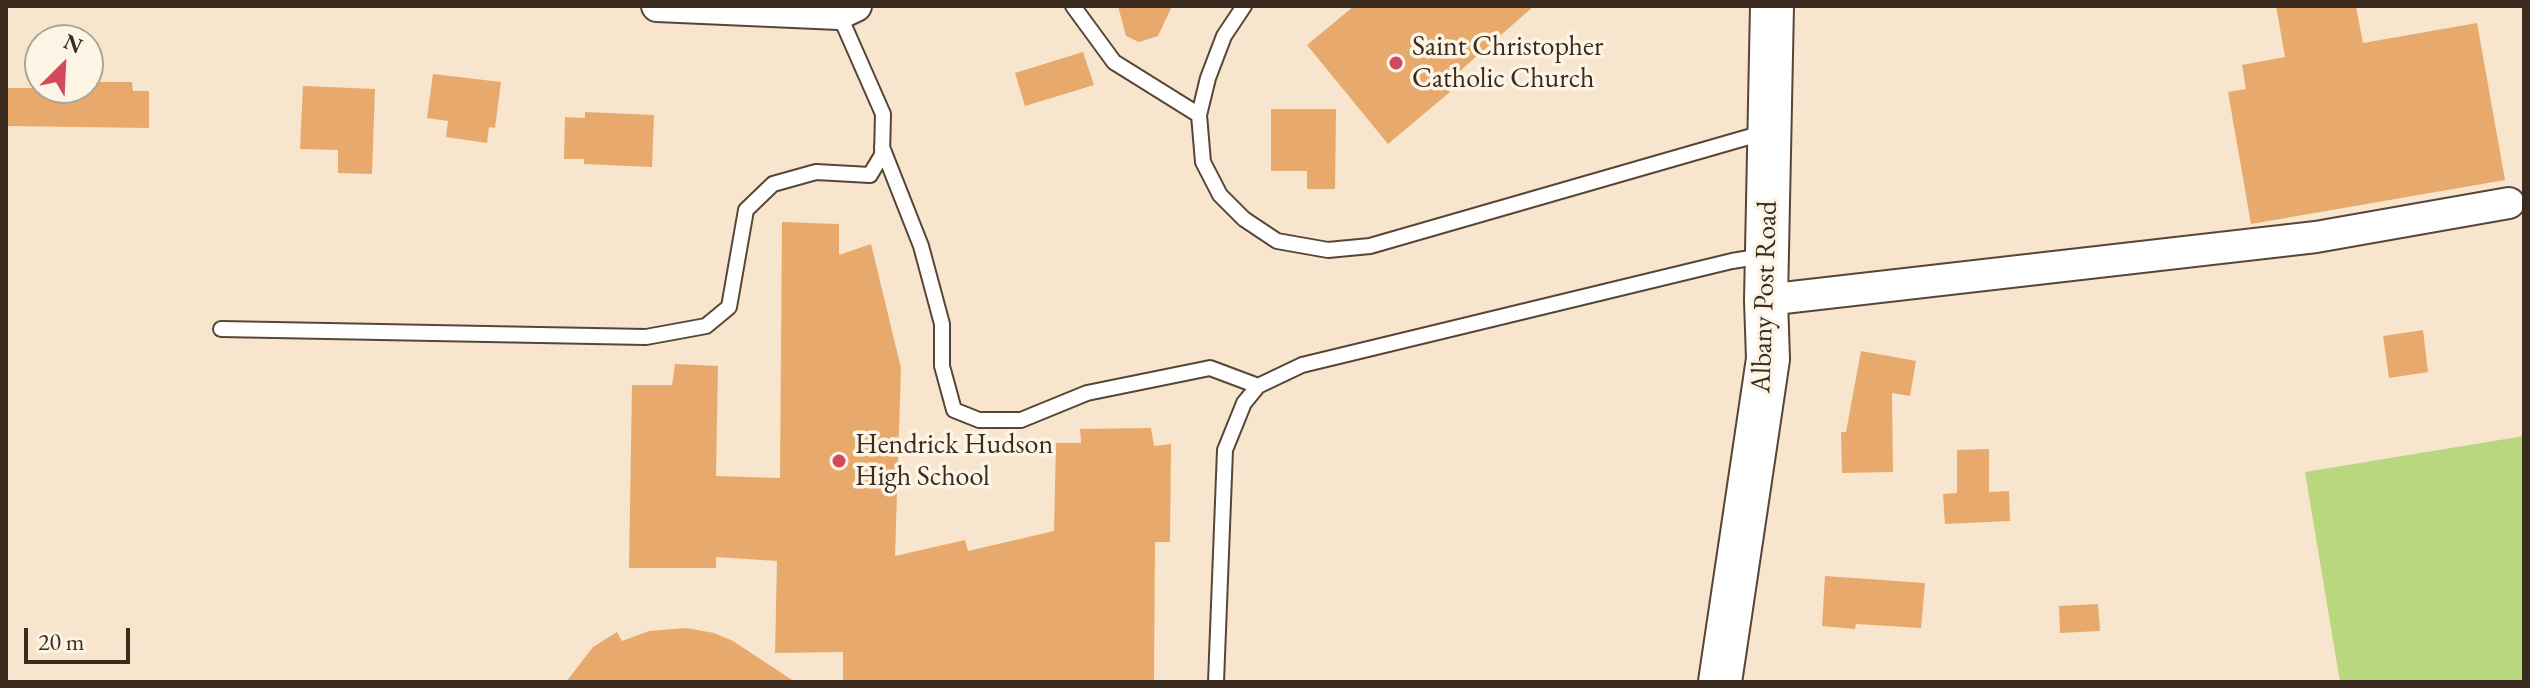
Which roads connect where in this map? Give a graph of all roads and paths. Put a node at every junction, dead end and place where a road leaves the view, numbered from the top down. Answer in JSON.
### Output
{"nodes":[{"id":1,"x":657,"y":6,"type":"edge"},
{"id":2,"x":1073,"y":6,"type":"edge"},
{"id":3,"x":1244,"y":6,"type":"edge"},
{"id":4,"x":1772,"y":6,"type":"edge"},
{"id":5,"x":848,"y":10,"type":"edge"},
{"id":6,"x":1199,"y":115,"type":"junction"},
{"id":7,"x":1770,"y":131,"type":"junction"},
{"id":8,"x":882,"y":147,"type":"junction"},
{"id":9,"x":2509,"y":203,"type":"dead end"},
{"id":10,"x":1768,"y":256,"type":"junction"},
{"id":11,"x":1766,"y":300,"type":"junction"},
{"id":12,"x":221,"y":329,"type":"dead end"},
{"id":13,"x":1258,"y":386,"type":"junction"},
{"id":14,"x":1216,"y":682,"type":"edge"},
{"id":15,"x":1720,"y":682,"type":"edge"}],
"edges":[{"from":1,"to":5,"type":"street"},
{"from":2,"to":6,"type":"lane"},
{"from":3,"to":6,"type":"lane"},
{"from":4,"to":7,"type":"main road","name":"Albany Post Road"},
{"from":5,"to":8,"type":"lane"},
{"from":6,"to":7,"type":"lane"},
{"from":7,"to":10,"type":"main road","name":"Albany Post Road"},
{"from":8,"to":12,"type":"lane"},
{"from":8,"to":13,"type":"lane"},
{"from":9,"to":11,"type":"street"},
{"from":10,"to":11,"type":"main road","name":"Albany Post Road"},
{"from":10,"to":13,"type":"lane"},
{"from":11,"to":15,"type":"main road","name":"Albany Post Road"},
{"from":13,"to":14,"type":"lane"}]}
